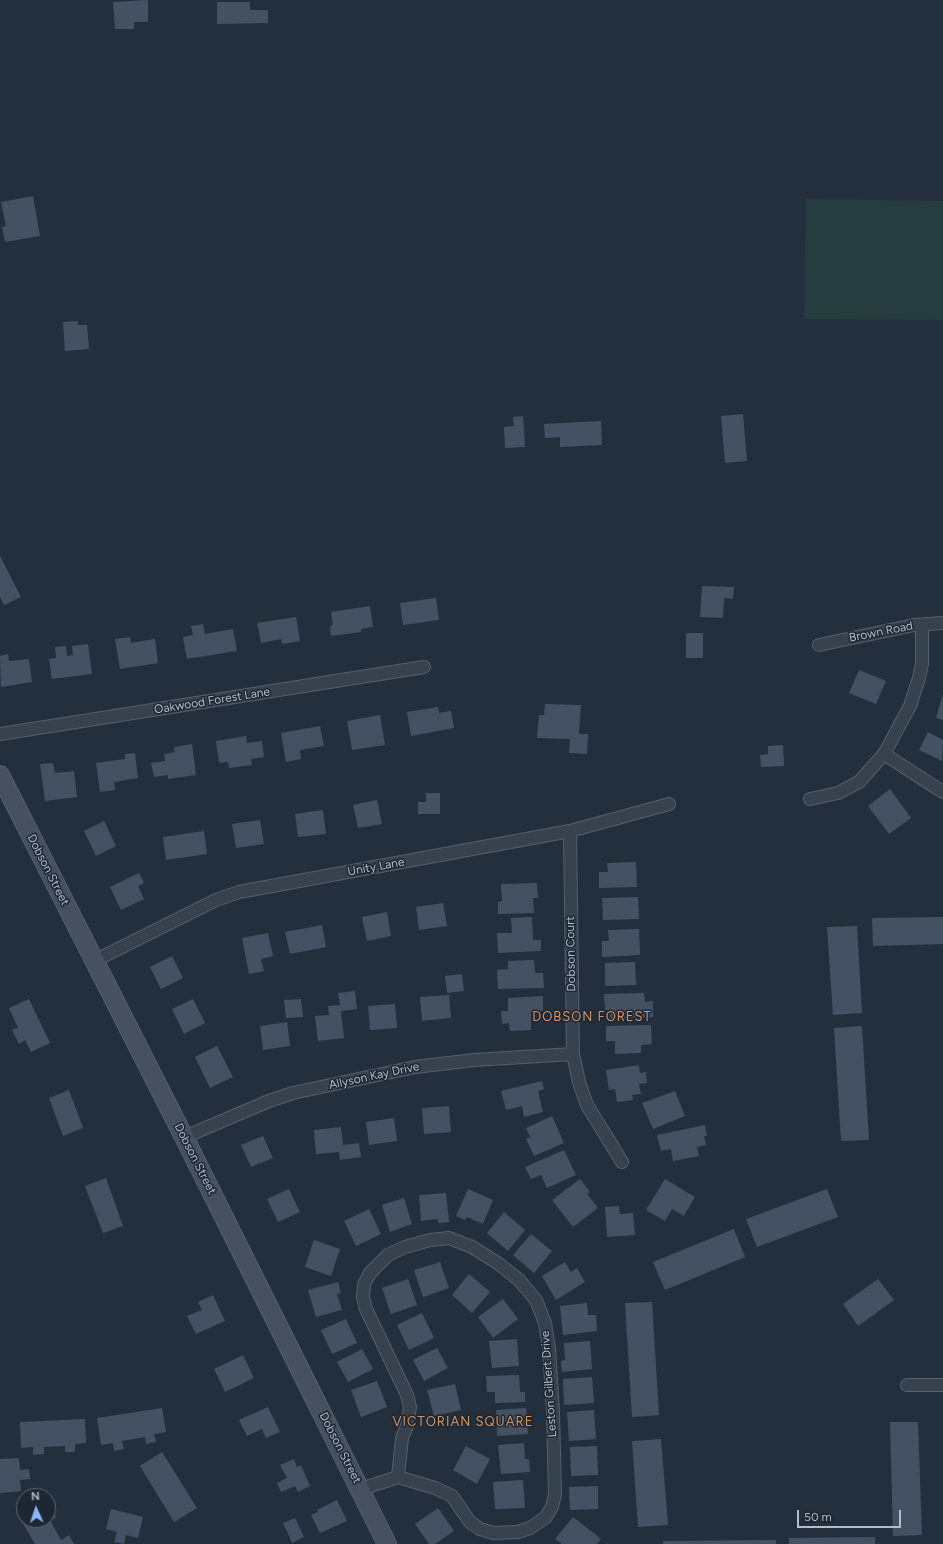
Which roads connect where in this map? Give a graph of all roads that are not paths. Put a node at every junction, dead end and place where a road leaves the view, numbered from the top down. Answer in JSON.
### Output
{"nodes":[{"id":1,"x":943,"y":623,"type":"edge"},
{"id":2,"x":922,"y":625,"type":"junction"},
{"id":3,"x":819,"y":645,"type":"dead end"},
{"id":4,"x":424,"y":667,"type":"dead end"},
{"id":5,"x":0,"y":734,"type":"edge"},
{"id":6,"x":884,"y":754,"type":"junction"},
{"id":7,"x":0,"y":775,"type":"edge"},
{"id":8,"x":943,"y":792,"type":"edge"},
{"id":9,"x":810,"y":799,"type":"dead end"},
{"id":10,"x":669,"y":804,"type":"dead end"},
{"id":11,"x":570,"y":831,"type":"junction"},
{"id":12,"x":94,"y":960,"type":"junction"},
{"id":13,"x":573,"y":1054,"type":"junction"},
{"id":14,"x":185,"y":1139,"type":"junction"},
{"id":15,"x":622,"y":1162,"type":"dead end"},
{"id":16,"x":907,"y":1385,"type":"dead end"},
{"id":17,"x":943,"y":1385,"type":"edge"},
{"id":18,"x":398,"y":1477,"type":"junction"},
{"id":19,"x":361,"y":1489,"type":"junction"},
{"id":20,"x":387,"y":1544,"type":"edge"}],
"edges":[{"from":1,"to":2,"type":"street","name":"Brown Road"},
{"from":2,"to":3,"type":"street","name":"Brown Road"},
{"from":2,"to":6,"type":"street"},
{"from":4,"to":5,"type":"street","name":"Oakwood Forest Lane"},
{"from":6,"to":8,"type":"street"},
{"from":6,"to":9,"type":"street"},
{"from":7,"to":12,"type":"street","name":"Dobson Street"},
{"from":10,"to":11,"type":"street","name":"Unity Lane"},
{"from":11,"to":12,"type":"street","name":"Unity Lane"},
{"from":11,"to":13,"type":"street","name":"Dobson Court"},
{"from":12,"to":14,"type":"street","name":"Dobson Street"},
{"from":13,"to":14,"type":"street","name":"Allyson Kay Drive"},
{"from":13,"to":15,"type":"street","name":"Dobson Court"},
{"from":14,"to":19,"type":"street","name":"Dobson Street"},
{"from":16,"to":17,"type":"street"},
{"from":18,"to":18,"type":"street","name":"Leston Gilbert Drive"},
{"from":18,"to":19,"type":"street"},
{"from":19,"to":20,"type":"street","name":"Dobson Street"}]}
